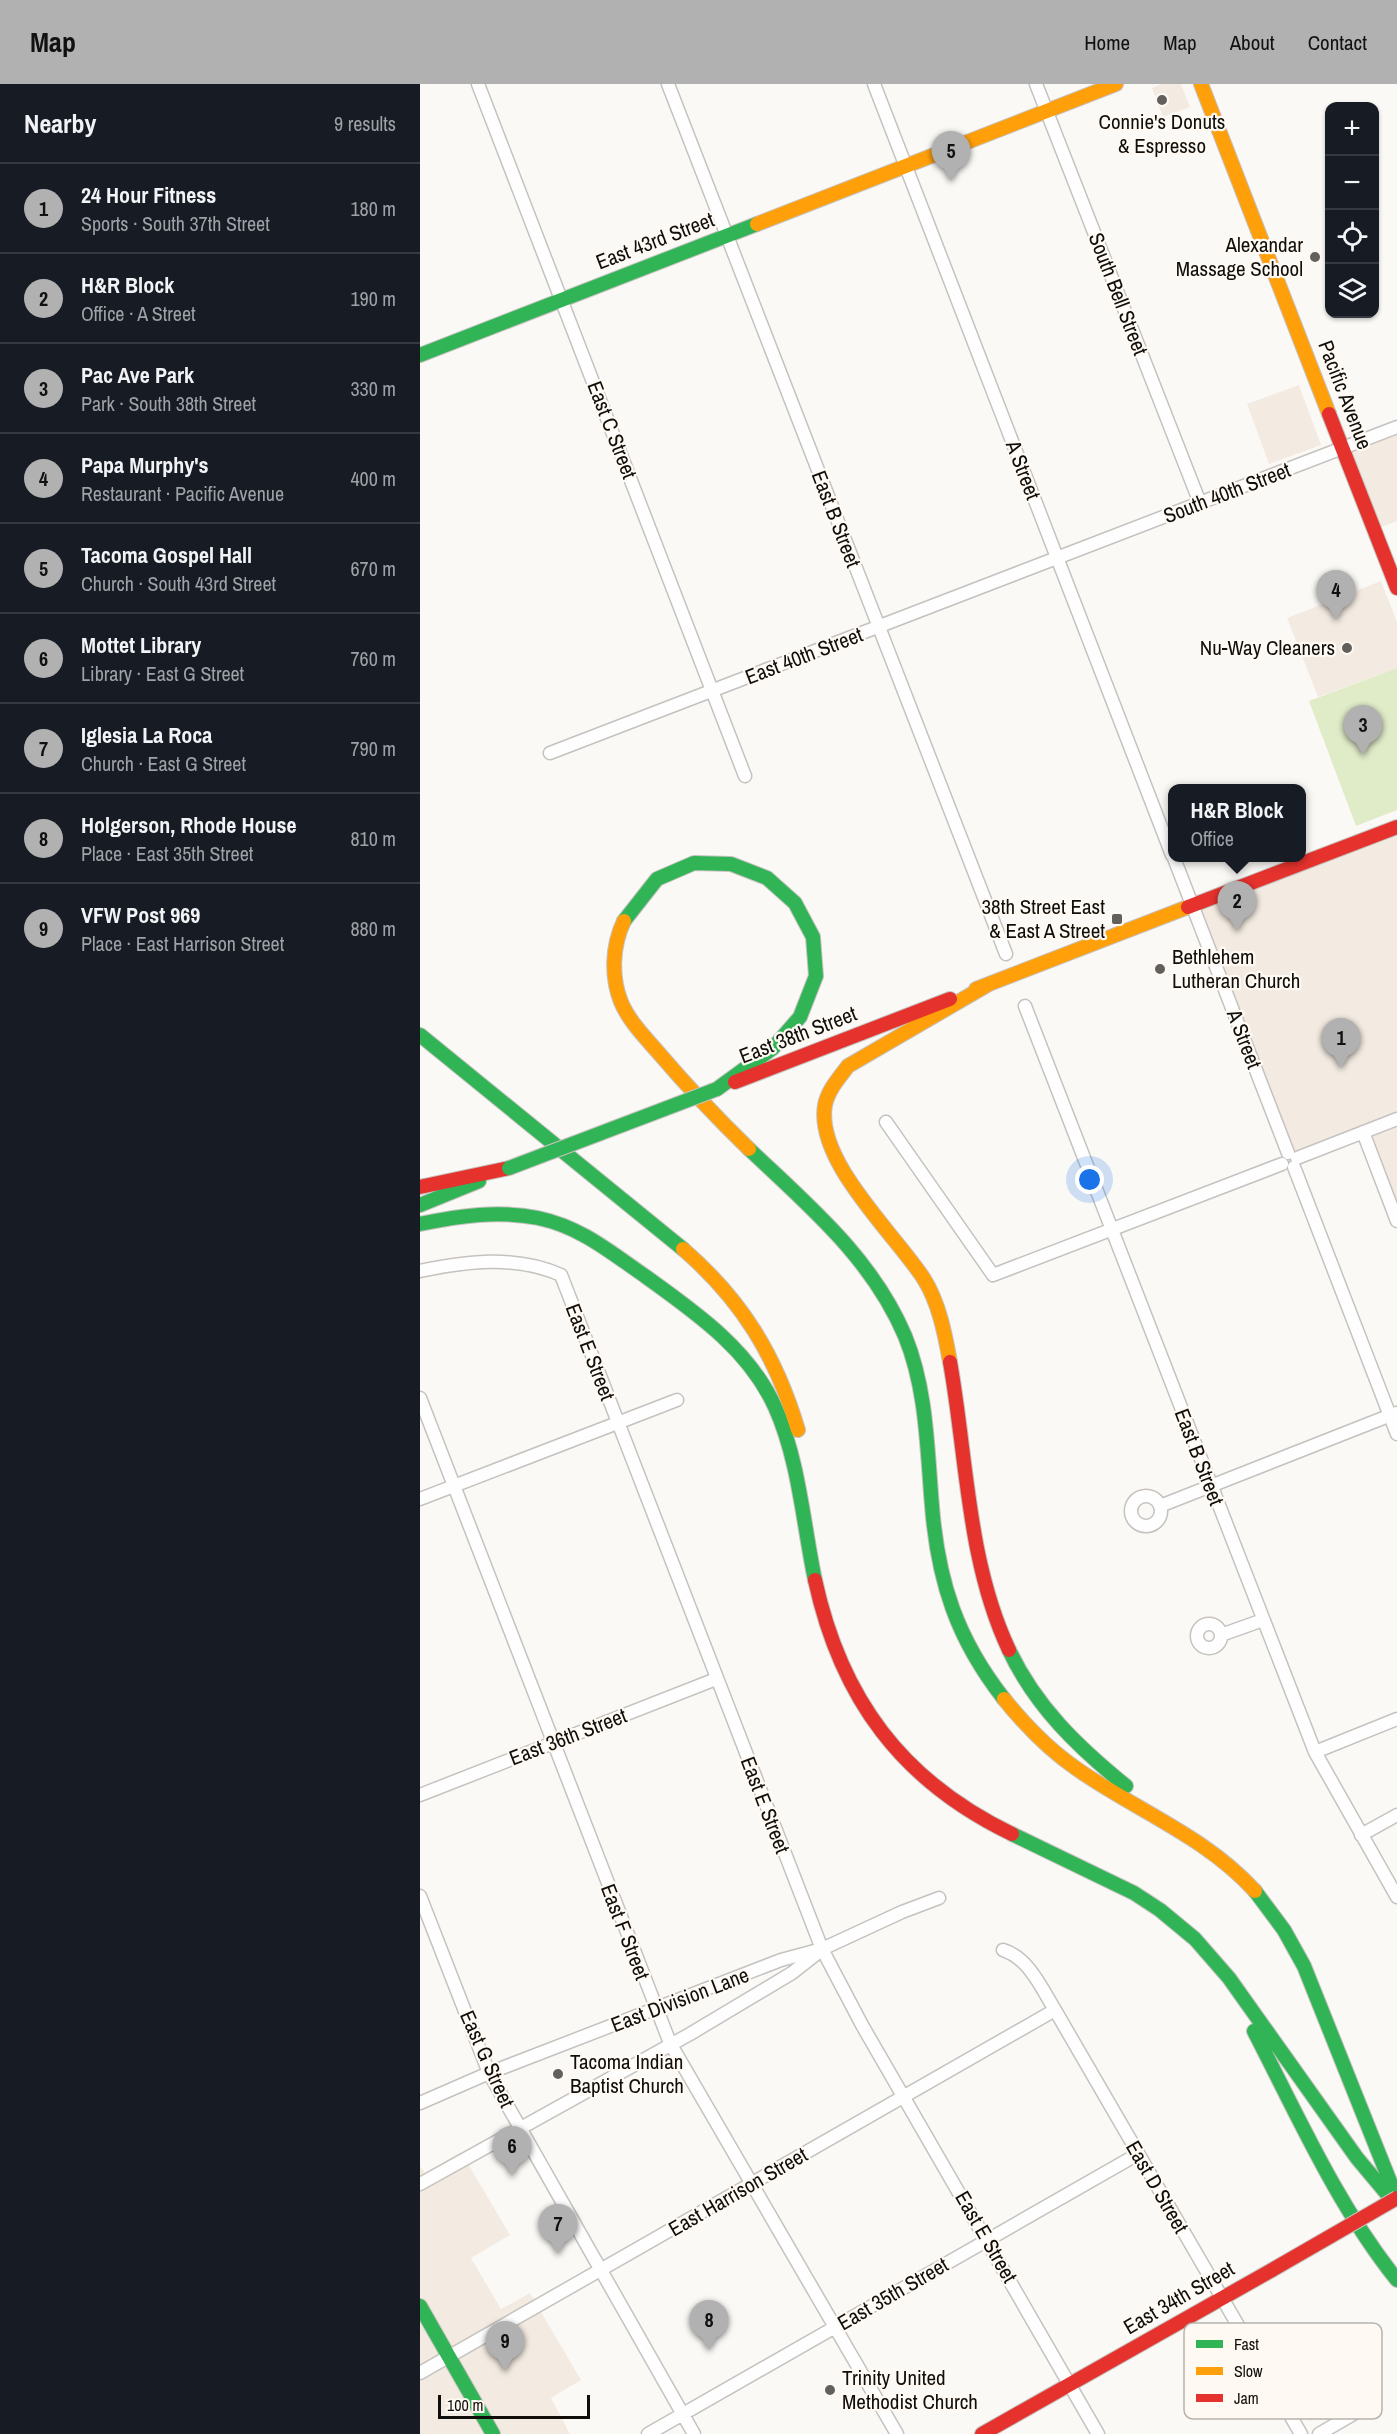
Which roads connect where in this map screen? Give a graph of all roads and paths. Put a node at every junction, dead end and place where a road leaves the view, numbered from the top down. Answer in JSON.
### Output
{"nodes":[{"id":1,"x":478,"y":84,"type":"edge"},
{"id":2,"x":668,"y":84,"type":"edge"},
{"id":3,"x":874,"y":84,"type":"edge"},
{"id":4,"x":1036,"y":84,"type":"edge"},
{"id":5,"x":1116,"y":84,"type":"edge"},
{"id":6,"x":1201,"y":84,"type":"edge"},
{"id":7,"x":1047,"y":112,"type":"junction"},
{"id":8,"x":905,"y":166,"type":"junction"},
{"id":9,"x":727,"y":236,"type":"junction"},
{"id":10,"x":562,"y":300,"type":"junction"},
{"id":11,"x":422,"y":354,"type":"edge"},
{"id":12,"x":1397,"y":427,"type":"edge"},
{"id":13,"x":1342,"y":448,"type":"junction"},
{"id":14,"x":1200,"y":503,"type":"junction"},
{"id":15,"x":1057,"y":559,"type":"junction"},
{"id":16,"x":1397,"y":588,"type":"edge"},
{"id":17,"x":878,"y":627,"type":"junction"},
{"id":18,"x":714,"y":690,"type":"junction"},
{"id":19,"x":550,"y":753,"type":"dead end"},
{"id":20,"x":745,"y":776,"type":"dead end"},
{"id":21,"x":1397,"y":827,"type":"edge"},
{"id":22,"x":1168,"y":843,"type":"edge"},
{"id":23,"x":1175,"y":862,"type":"edge"},
{"id":24,"x":1305,"y":862,"type":"edge"},
{"id":25,"x":1306,"y":862,"type":"edge"},
{"id":26,"x":1192,"y":905,"type":"junction"},
{"id":27,"x":1006,"y":954,"type":"dead end"},
{"id":28,"x":989,"y":984,"type":"junction"},
{"id":29,"x":1025,"y":1006,"type":"dead end"},
{"id":30,"x":420,"y":1035,"type":"edge"},
{"id":31,"x":717,"y":1089,"type":"junction"},
{"id":32,"x":1397,"y":1119,"type":"edge"},
{"id":33,"x":886,"y":1122,"type":"dead end"},
{"id":34,"x":1363,"y":1132,"type":"junction"},
{"id":35,"x":1290,"y":1160,"type":"junction"},
{"id":36,"x":509,"y":1168,"type":"junction"},
{"id":37,"x":420,"y":1187,"type":"edge"},
{"id":38,"x":420,"y":1205,"type":"edge"},
{"id":39,"x":1397,"y":1221,"type":"edge"},
{"id":40,"x":420,"y":1224,"type":"edge"},
{"id":41,"x":1111,"y":1229,"type":"junction"},
{"id":42,"x":420,"y":1271,"type":"edge"},
{"id":43,"x":420,"y":1398,"type":"edge"},
{"id":44,"x":677,"y":1400,"type":"dead end"},
{"id":45,"x":1393,"y":1414,"type":"edge"},
{"id":46,"x":617,"y":1424,"type":"junction"},
{"id":47,"x":1397,"y":1434,"type":"edge"},
{"id":48,"x":453,"y":1486,"type":"junction"},
{"id":49,"x":1211,"y":1486,"type":"junction"},
{"id":50,"x":420,"y":1499,"type":"edge"},
{"id":51,"x":1160,"y":1506,"type":"dead end"},
{"id":52,"x":819,"y":1600,"type":"junction"},
{"id":53,"x":1263,"y":1620,"type":"junction"},
{"id":54,"x":1221,"y":1635,"type":"dead end"},
{"id":55,"x":716,"y":1679,"type":"junction"},
{"id":56,"x":1397,"y":1719,"type":"edge"},
{"id":57,"x":552,"y":1744,"type":"junction"},
{"id":58,"x":1315,"y":1752,"type":"junction"},
{"id":59,"x":420,"y":1795,"type":"edge"},
{"id":60,"x":1397,"y":1815,"type":"edge"},
{"id":61,"x":1361,"y":1835,"type":"junction"},
{"id":62,"x":1190,"y":1837,"type":"junction"},
{"id":63,"x":420,"y":1896,"type":"edge"},
{"id":64,"x":1397,"y":1896,"type":"edge"},
{"id":65,"x":939,"y":1898,"type":"dead end"},
{"id":66,"x":822,"y":1949,"type":"junction"},
{"id":67,"x":1003,"y":1950,"type":"dead end"},
{"id":68,"x":1219,"y":1964,"type":"junction"},
{"id":69,"x":656,"y":2010,"type":"junction"},
{"id":70,"x":1055,"y":2010,"type":"junction"},
{"id":71,"x":670,"y":2043,"type":"junction"},
{"id":72,"x":1341,"y":2055,"type":"junction"},
{"id":73,"x":489,"y":2073,"type":"junction"},
{"id":74,"x":905,"y":2096,"type":"junction"},
{"id":75,"x":420,"y":2103,"type":"edge"},
{"id":76,"x":519,"y":2128,"type":"junction"},
{"id":77,"x":1383,"y":2142,"type":"junction"},
{"id":78,"x":1138,"y":2154,"type":"junction"},
{"id":79,"x":1397,"y":2162,"type":"edge"},
{"id":80,"x":1397,"y":2169,"type":"edge"},
{"id":81,"x":752,"y":2183,"type":"junction"},
{"id":82,"x":420,"y":2184,"type":"edge"},
{"id":83,"x":1397,"y":2200,"type":"edge"},
{"id":84,"x":987,"y":2240,"type":"junction"},
{"id":85,"x":600,"y":2270,"type":"junction"},
{"id":86,"x":1397,"y":2280,"type":"edge"},
{"id":87,"x":1222,"y":2297,"type":"junction"},
{"id":88,"x":420,"y":2306,"type":"edge"},
{"id":89,"x":1237,"y":2323,"type":"edge"},
{"id":90,"x":835,"y":2327,"type":"junction"},
{"id":91,"x":449,"y":2357,"type":"junction"},
{"id":92,"x":420,"y":2373,"type":"edge"},
{"id":93,"x":1070,"y":2384,"type":"junction"},
{"id":94,"x":683,"y":2414,"type":"junction"},
{"id":95,"x":1292,"y":2419,"type":"edge"},
{"id":96,"x":1345,"y":2419,"type":"edge"},
{"id":97,"x":493,"y":2434,"type":"edge"},
{"id":98,"x":648,"y":2434,"type":"edge"},
{"id":99,"x":694,"y":2434,"type":"edge"},
{"id":100,"x":897,"y":2434,"type":"edge"},
{"id":101,"x":982,"y":2434,"type":"edge"},
{"id":102,"x":1098,"y":2434,"type":"edge"},
{"id":103,"x":1301,"y":2434,"type":"edge"},
{"id":104,"x":1319,"y":2434,"type":"edge"}],
"edges":[{"from":1,"to":10,"type":"street","name":"East C Street"},
{"from":2,"to":9,"type":"street","name":"East B Street"},
{"from":3,"to":8,"type":"street","name":"A Street"},
{"from":4,"to":7,"type":"street","name":"South Bell Street"},
{"from":5,"to":7,"type":"main road","name":"East 43rd Street"},
{"from":6,"to":13,"type":"main road","name":"Pacific Avenue"},
{"from":7,"to":8,"type":"main road","name":"East 43rd Street"},
{"from":7,"to":14,"type":"street","name":"South Bell Street"},
{"from":8,"to":9,"type":"main road","name":"East 43rd Street"},
{"from":8,"to":15,"type":"street","name":"A Street"},
{"from":9,"to":10,"type":"main road","name":"East 43rd Street"},
{"from":9,"to":17,"type":"street","name":"East B Street"},
{"from":10,"to":11,"type":"main road","name":"East 43rd Street"},
{"from":10,"to":18,"type":"street","name":"East C Street"},
{"from":12,"to":13,"type":"street","name":"South 40th Street"},
{"from":13,"to":14,"type":"street","name":"South 40th Street"},
{"from":13,"to":16,"type":"main road","name":"Pacific Avenue"},
{"from":14,"to":15,"type":"street","name":"South 40th Street"},
{"from":15,"to":17,"type":"street","name":"East 40th Street"},
{"from":15,"to":22,"type":"street","name":"A Street"},
{"from":17,"to":18,"type":"street","name":"East 40th Street"},
{"from":17,"to":27,"type":"street","name":"East B Street"},
{"from":18,"to":19,"type":"street","name":"East 40th Street"},
{"from":18,"to":20,"type":"street","name":"East C Street"},
{"from":21,"to":25,"type":"main road","name":"East 38th Street"},
{"from":23,"to":26,"type":"street","name":"A Street"},
{"from":24,"to":26,"type":"main road","name":"East 38th Street"},
{"from":26,"to":28,"type":"main road","name":"East 38th Street"},
{"from":26,"to":35,"type":"street","name":"A Street"},
{"from":28,"to":31,"type":"main road","name":"East 38th Street"},
{"from":28,"to":62,"type":"main road"},
{"from":29,"to":41,"type":"street","name":"East B Street"},
{"from":30,"to":52,"type":"main road"},
{"from":31,"to":36,"type":"main road","name":"East 38th Street","bridge":true},
{"from":31,"to":62,"type":"main road"},
{"from":32,"to":34,"type":"street"},
{"from":33,"to":41,"type":"street"},
{"from":34,"to":35,"type":"street"},
{"from":34,"to":39,"type":"street"},
{"from":35,"to":41,"type":"street"},
{"from":35,"to":45,"type":"street","name":"A Street"},
{"from":36,"to":37,"type":"main road"},
{"from":36,"to":38,"type":"main road","name":"East 38th Street"},
{"from":40,"to":52,"type":"main road"},
{"from":41,"to":49,"type":"street","name":"East B Street"},
{"from":42,"to":46,"type":"street","name":"East E Street"},
{"from":43,"to":48,"type":"street","name":"East F Street"},
{"from":44,"to":46,"type":"street"},
{"from":45,"to":47,"type":"street","name":"A Street"},
{"from":45,"to":49,"type":"street"},
{"from":46,"to":48,"type":"street"},
{"from":46,"to":55,"type":"street","name":"East E Street"},
{"from":48,"to":50,"type":"street"},
{"from":48,"to":57,"type":"street","name":"East F Street"},
{"from":49,"to":51,"type":"street"},
{"from":49,"to":53,"type":"street","name":"East B Street"},
{"from":52,"to":68,"type":"main road"},
{"from":53,"to":54,"type":"street"},
{"from":53,"to":58,"type":"street","name":"East B Street"},
{"from":55,"to":57,"type":"street","name":"East 36th Street"},
{"from":55,"to":66,"type":"street","name":"East E Street"},
{"from":56,"to":58,"type":"street"},
{"from":57,"to":59,"type":"street","name":"East 36th Street"},
{"from":57,"to":69,"type":"street","name":"East F Street"},
{"from":58,"to":61,"type":"street","name":"East B Street"},
{"from":60,"to":61,"type":"street"},
{"from":61,"to":64,"type":"street","name":"East B Street"},
{"from":62,"to":72,"type":"main road"},
{"from":63,"to":73,"type":"street","name":"East G Street"},
{"from":65,"to":66,"type":"street","name":"East Division Lane"},
{"from":66,"to":69,"type":"street","name":"East Division Lane"},
{"from":66,"to":71,"type":"street"},
{"from":66,"to":74,"type":"street","name":"East E Street"},
{"from":67,"to":70,"type":"street","name":"East D Street"},
{"from":68,"to":83,"type":"main road"},
{"from":68,"to":86,"type":"main road"},
{"from":69,"to":71,"type":"street","name":"East F Street"},
{"from":69,"to":73,"type":"street","name":"East Division Lane"},
{"from":70,"to":74,"type":"street","name":"East Harrison Street"},
{"from":70,"to":78,"type":"street","name":"East D Street"},
{"from":71,"to":76,"type":"street"},
{"from":71,"to":81,"type":"street","name":"East F Street"},
{"from":72,"to":77,"type":"main road"},
{"from":72,"to":83,"type":"main road"},
{"from":73,"to":75,"type":"street","name":"East Division Lane"},
{"from":73,"to":76,"type":"street","name":"East G Street"},
{"from":74,"to":81,"type":"street","name":"East Harrison Street"},
{"from":74,"to":84,"type":"street","name":"East E Street"},
{"from":76,"to":82,"type":"street"},
{"from":76,"to":85,"type":"street","name":"East G Street"},
{"from":77,"to":79,"type":"main road"},
{"from":77,"to":80,"type":"main road"},
{"from":78,"to":84,"type":"street","name":"East 35th Street"},
{"from":78,"to":87,"type":"street","name":"East D Street"},
{"from":81,"to":85,"type":"street","name":"East Harrison Street"},
{"from":81,"to":90,"type":"street","name":"East F Street"},
{"from":83,"to":87,"type":"main road","name":"East 34th Street","bridge":true},
{"from":84,"to":90,"type":"street","name":"East 35th Street"},
{"from":84,"to":93,"type":"street","name":"East E Street"},
{"from":85,"to":91,"type":"street","name":"East Harrison Street"},
{"from":85,"to":94,"type":"street","name":"East G Street"},
{"from":87,"to":89,"type":"street","name":"East D Street"},
{"from":87,"to":93,"type":"main road","name":"East 34th Street"},
{"from":88,"to":91,"type":"main road"},
{"from":90,"to":94,"type":"street","name":"East 35th Street"},
{"from":90,"to":100,"type":"street","name":"East F Street"},
{"from":91,"to":92,"type":"street","name":"East Harrison Street"},
{"from":91,"to":97,"type":"main road"},
{"from":93,"to":101,"type":"main road","name":"East 34th Street"},
{"from":93,"to":102,"type":"street","name":"East E Street"},
{"from":94,"to":98,"type":"street","name":"East 35th Street"},
{"from":94,"to":99,"type":"street","name":"East G Street"},
{"from":95,"to":103,"type":"street","name":"East D Street"},
{"from":96,"to":104,"type":"street"}]}
